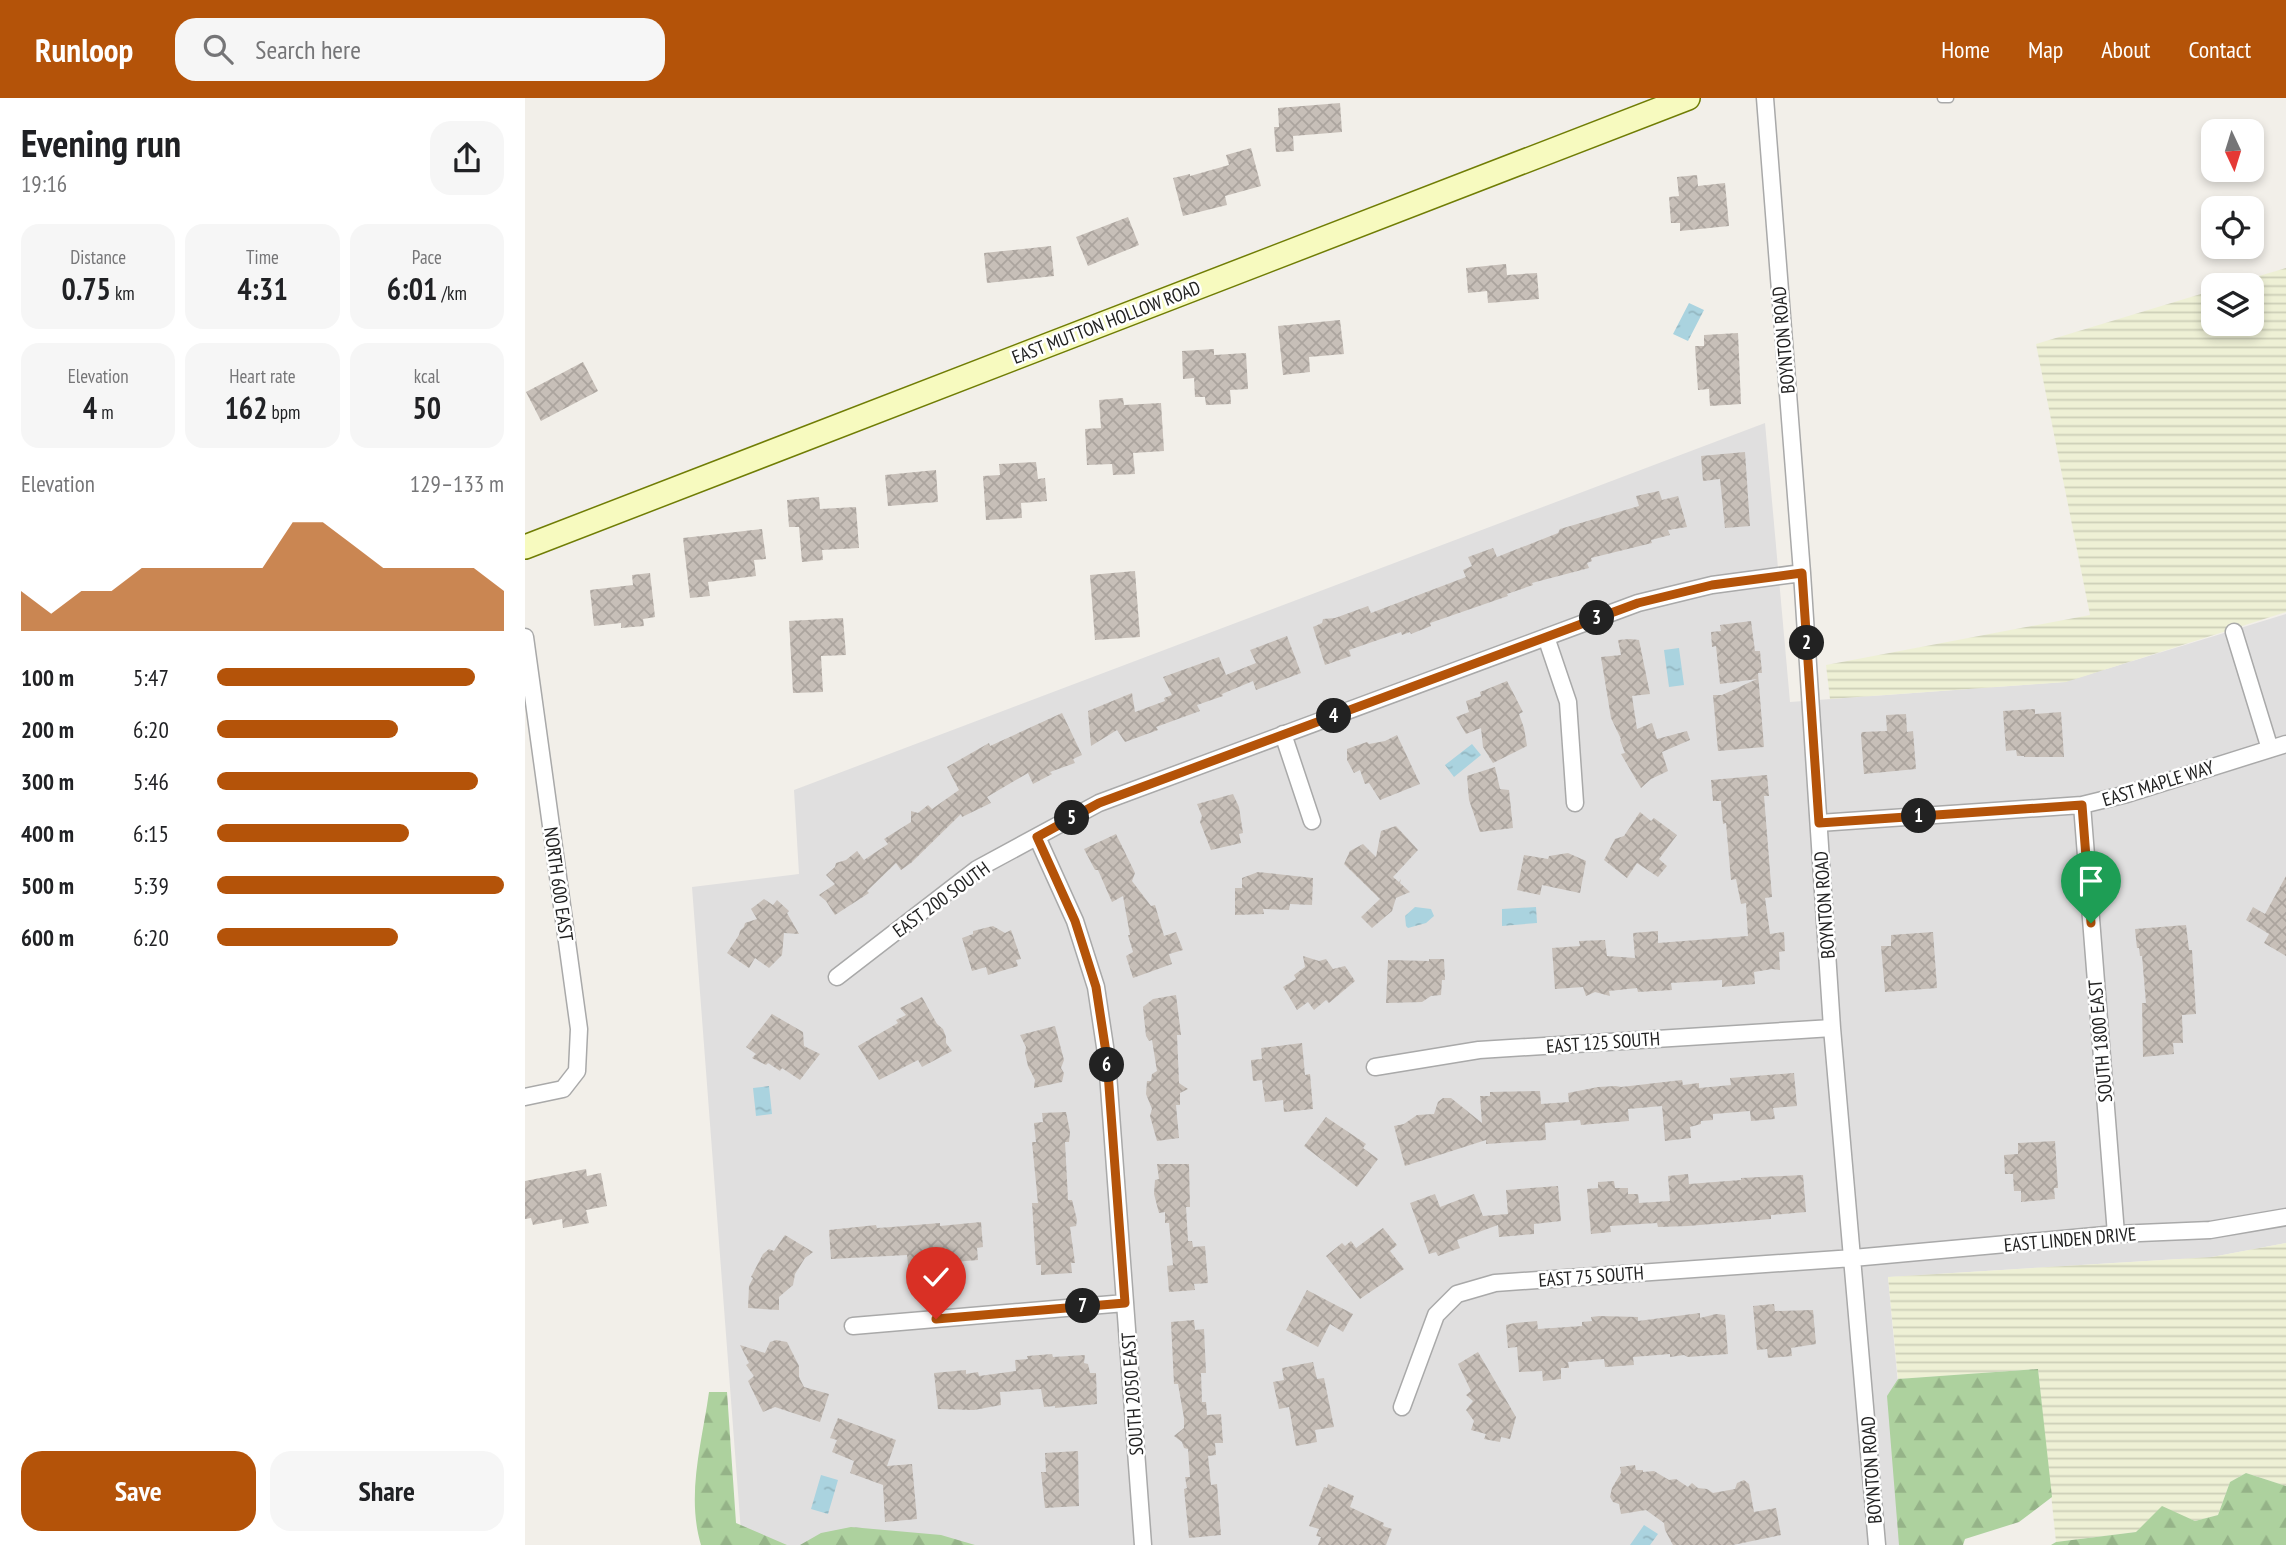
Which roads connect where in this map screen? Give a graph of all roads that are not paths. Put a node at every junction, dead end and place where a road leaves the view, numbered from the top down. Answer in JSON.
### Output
{"nodes":[{"id":1,"x":1688,"y":98,"type":"edge"},
{"id":2,"x":1765,"y":98,"type":"edge"},
{"id":3,"x":1942,"y":98,"type":"edge"},
{"id":4,"x":1949,"y":98,"type":"edge"},
{"id":5,"x":525,"y":547,"type":"edge"},
{"id":6,"x":1802,"y":573,"type":"junction"},
{"id":7,"x":2234,"y":632,"type":"dead end"},
{"id":8,"x":525,"y":637,"type":"edge"},
{"id":9,"x":1546,"y":637,"type":"junction"},
{"id":10,"x":1283,"y":734,"type":"junction"},
{"id":11,"x":2278,"y":746,"type":"edge"},
{"id":12,"x":1575,"y":803,"type":"dead end"},
{"id":13,"x":2082,"y":805,"type":"junction"},
{"id":14,"x":1312,"y":821,"type":"dead end"},
{"id":15,"x":1819,"y":823,"type":"junction"},
{"id":16,"x":1037,"y":837,"type":"junction"},
{"id":17,"x":837,"y":977,"type":"dead end"},
{"id":18,"x":1832,"y":1028,"type":"junction"},
{"id":19,"x":1375,"y":1067,"type":"dead end"},
{"id":20,"x":525,"y":1097,"type":"edge"},
{"id":21,"x":2286,"y":1217,"type":"edge"},
{"id":22,"x":2116,"y":1234,"type":"junction"},
{"id":23,"x":1853,"y":1258,"type":"junction"},
{"id":24,"x":1125,"y":1303,"type":"junction"},
{"id":25,"x":853,"y":1326,"type":"dead end"},
{"id":26,"x":1402,"y":1407,"type":"dead end"},
{"id":27,"x":1143,"y":1545,"type":"edge"},
{"id":28,"x":1877,"y":1545,"type":"edge"}],
"edges":[{"from":1,"to":5,"type":"street","name":"EAST MUTTON HOLLOW ROAD"},
{"from":2,"to":6,"type":"street","name":"BOYNTON ROAD"},
{"from":3,"to":4,"type":"lane"},
{"from":6,"to":9,"type":"street","name":"EAST 200 SOUTH"},
{"from":6,"to":15,"type":"street","name":"BOYNTON ROAD"},
{"from":7,"to":11,"type":"street"},
{"from":8,"to":20,"type":"street","name":"NORTH 600 EAST"},
{"from":9,"to":10,"type":"street","name":"EAST 200 SOUTH"},
{"from":9,"to":12,"type":"street"},
{"from":10,"to":14,"type":"street"},
{"from":10,"to":16,"type":"street","name":"EAST 200 SOUTH"},
{"from":11,"to":13,"type":"street","name":"EAST MAPLE WAY"},
{"from":13,"to":15,"type":"street","name":"EAST MAPLE WAY"},
{"from":13,"to":22,"type":"street","name":"SOUTH 1800 EAST"},
{"from":15,"to":18,"type":"street","name":"BOYNTON ROAD"},
{"from":16,"to":17,"type":"street","name":"EAST 200 SOUTH"},
{"from":16,"to":24,"type":"street","name":"SOUTH 2050 EAST"},
{"from":18,"to":19,"type":"street","name":"EAST 125 SOUTH"},
{"from":18,"to":23,"type":"street","name":"BOYNTON ROAD"},
{"from":21,"to":22,"type":"street","name":"EAST LINDEN DRIVE"},
{"from":22,"to":23,"type":"street","name":"EAST LINDEN DRIVE"},
{"from":23,"to":26,"type":"street","name":"EAST 75 SOUTH"},
{"from":23,"to":28,"type":"street","name":"BOYNTON ROAD"},
{"from":24,"to":25,"type":"street"},
{"from":24,"to":27,"type":"street","name":"SOUTH 2050 EAST"}]}
